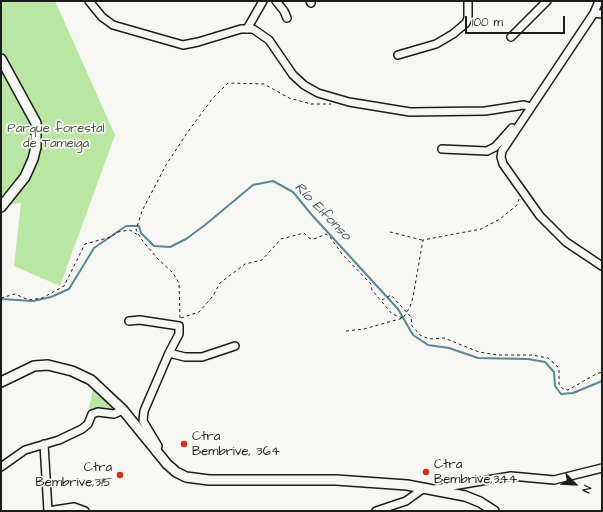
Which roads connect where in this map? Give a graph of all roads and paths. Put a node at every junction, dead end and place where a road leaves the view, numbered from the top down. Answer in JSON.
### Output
{"nodes":[{"id":1,"x":89,"y":1,"type":"edge"},
{"id":2,"x":263,"y":1,"type":"edge"},
{"id":3,"x":276,"y":1,"type":"edge"},
{"id":4,"x":468,"y":1,"type":"edge"},
{"id":5,"x":547,"y":1,"type":"edge"},
{"id":6,"x":599,"y":1,"type":"edge"},
{"id":7,"x":594,"y":13,"type":"junction"},
{"id":8,"x":602,"y":14,"type":"edge"},
{"id":9,"x":287,"y":18,"type":"dead end"},
{"id":10,"x":247,"y":29,"type":"junction"},
{"id":11,"x":511,"y":37,"type":"dead end"},
{"id":12,"x":398,"y":55,"type":"dead end"},
{"id":13,"x":1,"y":59,"type":"edge"},
{"id":14,"x":338,"y":98,"type":"junction"},
{"id":15,"x":531,"y":107,"type":"junction"},
{"id":16,"x":524,"y":118,"type":"junction"},
{"id":17,"x":442,"y":149,"type":"dead end"},
{"id":18,"x":519,"y":197,"type":"dead end"},
{"id":19,"x":1,"y":207,"type":"edge"},
{"id":20,"x":390,"y":232,"type":"dead end"},
{"id":21,"x":139,"y":236,"type":"junction"},
{"id":22,"x":423,"y":240,"type":"junction"},
{"id":23,"x":602,"y":266,"type":"edge"},
{"id":24,"x":1,"y":298,"type":"edge"},
{"id":25,"x":382,"y":300,"type":"junction"},
{"id":26,"x":406,"y":313,"type":"junction"},
{"id":27,"x":180,"y":318,"type":"junction"},
{"id":28,"x":403,"y":318,"type":"junction"},
{"id":29,"x":129,"y":321,"type":"dead end"},
{"id":30,"x":179,"y":326,"type":"junction"},
{"id":31,"x":346,"y":332,"type":"dead end"},
{"id":32,"x":235,"y":346,"type":"dead end"},
{"id":33,"x":169,"y":353,"type":"junction"},
{"id":34,"x":602,"y":372,"type":"edge"},
{"id":35,"x":1,"y":382,"type":"edge"},
{"id":36,"x":123,"y":410,"type":"junction"},
{"id":37,"x":44,"y":444,"type":"junction"},
{"id":38,"x":156,"y":452,"type":"junction"},
{"id":39,"x":1,"y":467,"type":"edge"},
{"id":40,"x":602,"y":468,"type":"edge"},
{"id":41,"x":428,"y":488,"type":"junction"},
{"id":42,"x":85,"y":511,"type":"edge"},
{"id":43,"x":376,"y":511,"type":"edge"},
{"id":44,"x":494,"y":511,"type":"edge"}],
"edges":[{"from":1,"to":10,"type":"street"},
{"from":2,"to":10,"type":"street"},
{"from":3,"to":9,"type":"street"},
{"from":4,"to":12,"type":"street"},
{"from":5,"to":11,"type":"street"},
{"from":6,"to":7,"type":"street"},
{"from":7,"to":8,"type":"street"},
{"from":7,"to":15,"type":"street"},
{"from":10,"to":14,"type":"street"},
{"from":13,"to":19,"type":"street"},
{"from":14,"to":15,"type":"street"},
{"from":14,"to":21,"type":"path"},
{"from":15,"to":16,"type":"street"},
{"from":16,"to":17,"type":"street"},
{"from":16,"to":23,"type":"street"},
{"from":18,"to":22,"type":"path"},
{"from":20,"to":22,"type":"path"},
{"from":21,"to":24,"type":"path"},
{"from":21,"to":27,"type":"path"},
{"from":22,"to":26,"type":"path"},
{"from":25,"to":26,"type":"path"},
{"from":25,"to":27,"type":"path"},
{"from":25,"to":28,"type":"path"},
{"from":26,"to":28,"type":"path"},
{"from":26,"to":34,"type":"path"},
{"from":27,"to":30,"type":"path"},
{"from":28,"to":31,"type":"path"},
{"from":29,"to":30,"type":"street"},
{"from":30,"to":33,"type":"street"},
{"from":32,"to":33,"type":"street"},
{"from":33,"to":38,"type":"street"},
{"from":35,"to":36,"type":"street"},
{"from":36,"to":37,"type":"street"},
{"from":36,"to":38,"type":"street"},
{"from":37,"to":39,"type":"street"},
{"from":37,"to":42,"type":"street"},
{"from":38,"to":41,"type":"street"},
{"from":40,"to":41,"type":"street"},
{"from":41,"to":43,"type":"street"},
{"from":41,"to":44,"type":"street"}]}
